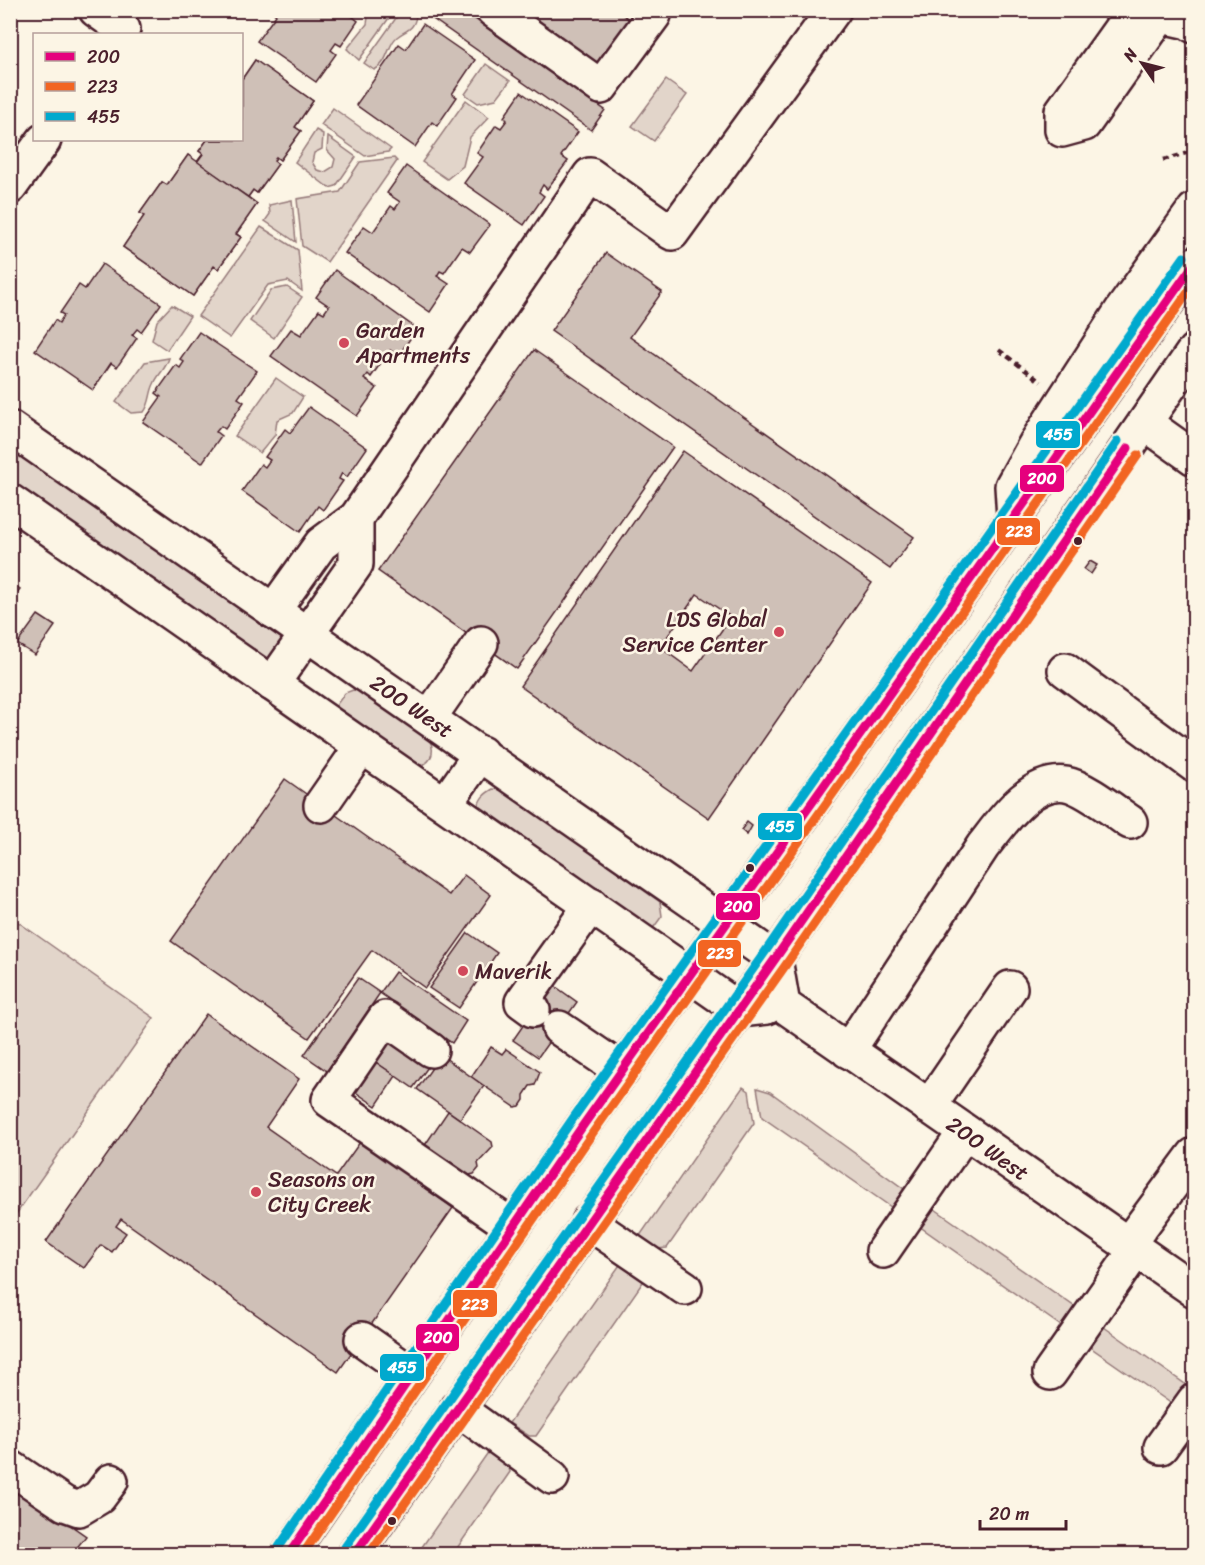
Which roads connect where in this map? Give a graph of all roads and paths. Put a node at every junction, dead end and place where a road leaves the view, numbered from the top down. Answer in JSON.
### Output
{"nodes":[{"id":1,"x":96,"y":10,"type":"edge"},
{"id":2,"x":493,"y":10,"type":"edge"},
{"id":3,"x":647,"y":10,"type":"edge"},
{"id":4,"x":834,"y":10,"type":"edge"},
{"id":5,"x":126,"y":25,"type":"edge"},
{"id":6,"x":43,"y":141,"type":"edge"},
{"id":7,"x":1194,"y":151,"type":"edge"},
{"id":8,"x":1163,"y":160,"type":"dead end"},
{"id":9,"x":10,"y":187,"type":"edge"},
{"id":10,"x":1194,"y":210,"type":"edge"},
{"id":11,"x":1194,"y":264,"type":"edge"},
{"id":12,"x":999,"y":350,"type":"dead end"},
{"id":13,"x":1194,"y":351,"type":"edge"},
{"id":14,"x":1046,"y":386,"type":"dead end"},
{"id":15,"x":1149,"y":416,"type":"junction"},
{"id":16,"x":10,"y":428,"type":"edge"},
{"id":17,"x":1194,"y":440,"type":"edge"},
{"id":18,"x":1194,"y":458,"type":"edge"},
{"id":19,"x":10,"y":501,"type":"edge"},
{"id":20,"x":356,"y":518,"type":"junction"},
{"id":21,"x":1014,"y":518,"type":"junction"},
{"id":22,"x":273,"y":611,"type":"junction"},
{"id":23,"x":306,"y":633,"type":"junction"},
{"id":24,"x":481,"y":644,"type":"dead end"},
{"id":25,"x":1065,"y":670,"type":"dead end"},
{"id":26,"x":272,"y":684,"type":"junction"},
{"id":27,"x":429,"y":718,"type":"junction"},
{"id":28,"x":362,"y":746,"type":"junction"},
{"id":29,"x":481,"y":753,"type":"junction"},
{"id":30,"x":1194,"y":765,"type":"edge"},
{"id":31,"x":445,"y":804,"type":"junction"},
{"id":32,"x":321,"y":805,"type":"dead end"},
{"id":33,"x":1130,"y":822,"type":"dead end"},
{"id":34,"x":591,"y":905,"type":"junction"},
{"id":35,"x":724,"y":924,"type":"junction"},
{"id":36,"x":775,"y":959,"type":"junction"},
{"id":37,"x":690,"y":974,"type":"junction"},
{"id":38,"x":1010,"y":988,"type":"dead end"},
{"id":39,"x":783,"y":1005,"type":"junction"},
{"id":40,"x":740,"y":1010,"type":"junction"},
{"id":41,"x":431,"y":1050,"type":"dead end"},
{"id":42,"x":848,"y":1051,"type":"junction"},
{"id":43,"x":622,"y":1071,"type":"junction"},
{"id":44,"x":929,"y":1107,"type":"junction"},
{"id":45,"x":965,"y":1132,"type":"junction"},
{"id":46,"x":1194,"y":1155,"type":"edge"},
{"id":47,"x":588,"y":1222,"type":"junction"},
{"id":48,"x":513,"y":1227,"type":"junction"},
{"id":49,"x":1132,"y":1247,"type":"junction"},
{"id":50,"x":883,"y":1251,"type":"dead end"},
{"id":51,"x":685,"y":1288,"type":"dead end"},
{"id":52,"x":1194,"y":1290,"type":"edge"},
{"id":53,"x":362,"y":1339,"type":"dead end"},
{"id":54,"x":1050,"y":1373,"type":"dead end"},
{"id":55,"x":412,"y":1374,"type":"junction"},
{"id":56,"x":1194,"y":1401,"type":"edge"},
{"id":57,"x":457,"y":1408,"type":"junction"},
{"id":58,"x":1161,"y":1448,"type":"dead end"},
{"id":59,"x":10,"y":1467,"type":"edge"},
{"id":60,"x":552,"y":1477,"type":"dead end"},
{"id":61,"x":111,"y":1481,"type":"dead end"},
{"id":62,"x":289,"y":1554,"type":"edge"},
{"id":63,"x":355,"y":1554,"type":"edge"}],
"edges":[{"from":1,"to":5,"type":"main road"},
{"from":2,"to":3,"type":"main road"},
{"from":4,"to":20,"type":"main road"},
{"from":6,"to":9,"type":"main road"},
{"from":7,"to":8,"type":"path"},
{"from":10,"to":21,"type":"main road"},
{"from":11,"to":21,"type":"main road"},
{"from":12,"to":14,"type":"path"},
{"from":13,"to":15,"type":"main road"},
{"from":15,"to":17,"type":"main road"},
{"from":15,"to":18,"type":"main road"},
{"from":15,"to":36,"type":"main road"},
{"from":16,"to":22,"type":"main road","name":"200 West"},
{"from":19,"to":26,"type":"main road"},
{"from":20,"to":22,"type":"main road"},
{"from":20,"to":23,"type":"main road"},
{"from":21,"to":35,"type":"main road"},
{"from":22,"to":23,"type":"main road","name":"200 West"},
{"from":23,"to":26,"type":"main road"},
{"from":23,"to":27,"type":"main road","name":"200 West"},
{"from":24,"to":27,"type":"main road"},
{"from":25,"to":30,"type":"main road"},
{"from":26,"to":28,"type":"main road"},
{"from":27,"to":29,"type":"main road","name":"200 West"},
{"from":28,"to":31,"type":"main road"},
{"from":28,"to":32,"type":"main road"},
{"from":29,"to":31,"type":"main road"},
{"from":29,"to":35,"type":"main road","name":"200 West"},
{"from":31,"to":34,"type":"main road"},
{"from":33,"to":42,"type":"main road"},
{"from":34,"to":37,"type":"main road"},
{"from":34,"to":43,"type":"main road"},
{"from":35,"to":36,"type":"main road","name":"200 West"},
{"from":35,"to":37,"type":"main road"},
{"from":36,"to":39,"type":"main road"},
{"from":36,"to":40,"type":"main road"},
{"from":37,"to":40,"type":"main road"},
{"from":37,"to":43,"type":"main road"},
{"from":38,"to":44,"type":"main road"},
{"from":39,"to":40,"type":"main road"},
{"from":39,"to":42,"type":"main road","name":"200 West"},
{"from":40,"to":47,"type":"main road"},
{"from":41,"to":48,"type":"main road"},
{"from":42,"to":44,"type":"main road","name":"200 West"},
{"from":43,"to":48,"type":"main road"},
{"from":44,"to":45,"type":"main road","name":"200 West"},
{"from":45,"to":49,"type":"main road","name":"200 West"},
{"from":45,"to":50,"type":"main road"},
{"from":46,"to":49,"type":"main road"},
{"from":47,"to":51,"type":"main road"},
{"from":47,"to":57,"type":"main road"},
{"from":48,"to":55,"type":"main road"},
{"from":49,"to":52,"type":"main road","name":"200 West"},
{"from":49,"to":54,"type":"main road"},
{"from":53,"to":55,"type":"main road"},
{"from":55,"to":62,"type":"main road"},
{"from":56,"to":58,"type":"main road"},
{"from":57,"to":60,"type":"main road"},
{"from":57,"to":63,"type":"main road"},
{"from":59,"to":61,"type":"main road"}]}
